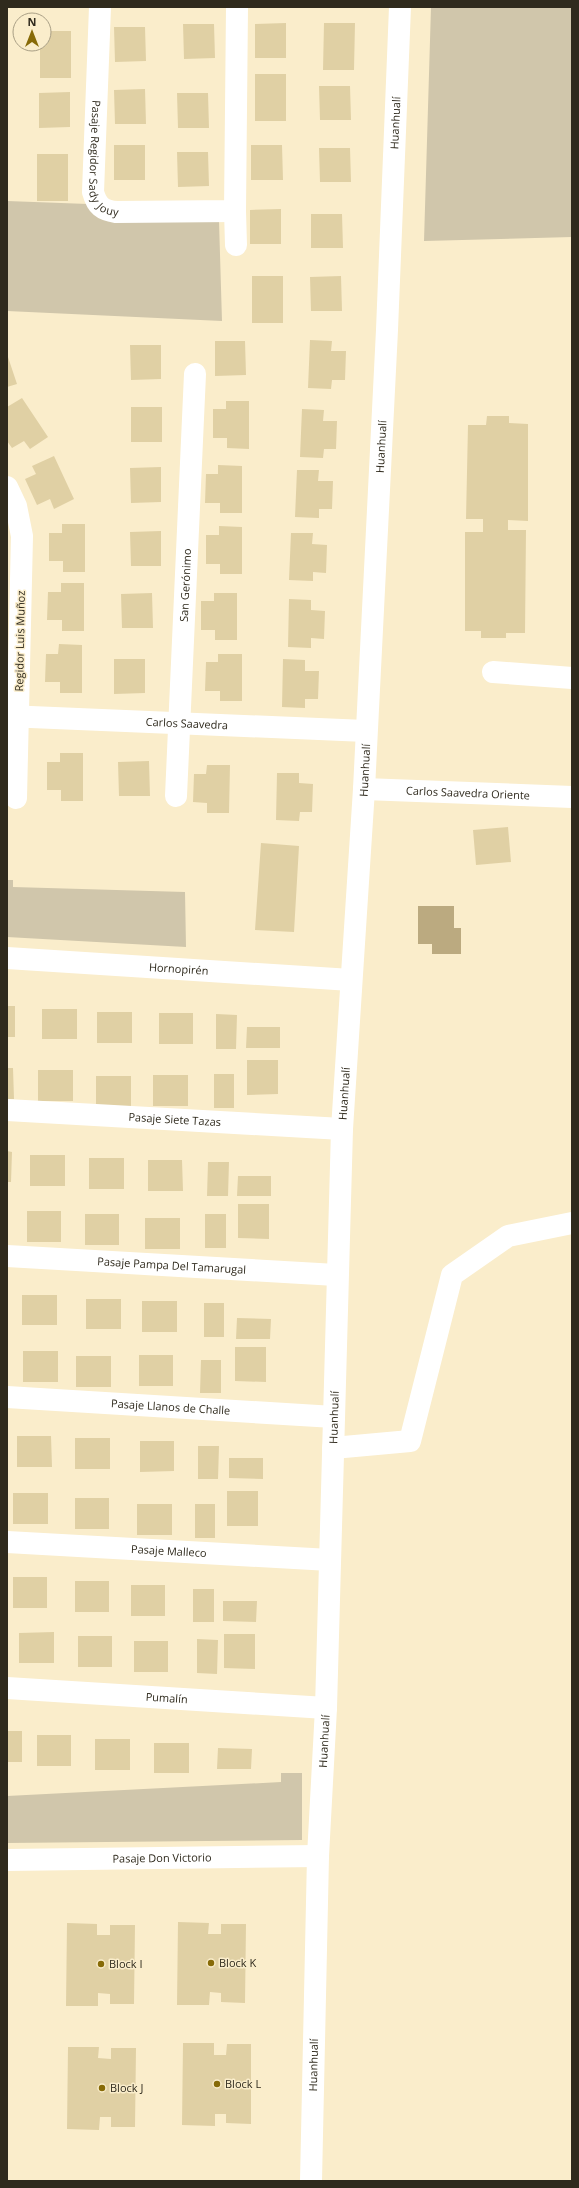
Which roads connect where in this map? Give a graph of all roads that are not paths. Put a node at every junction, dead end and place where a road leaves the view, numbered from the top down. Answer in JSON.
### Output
{"nodes":[{"id":1,"x":100,"y":7,"type":"edge"},
{"id":2,"x":237,"y":7,"type":"edge"},
{"id":3,"x":400,"y":7,"type":"edge"},
{"id":4,"x":235,"y":210,"type":"junction"},
{"id":5,"x":236,"y":245,"type":"dead end"},
{"id":6,"x":195,"y":374,"type":"dead end"},
{"id":7,"x":7,"y":487,"type":"edge"},
{"id":8,"x":14,"y":561,"type":"edge"},
{"id":9,"x":494,"y":672,"type":"dead end"},
{"id":10,"x":572,"y":678,"type":"edge"},
{"id":11,"x":12,"y":716,"type":"edge"},
{"id":12,"x":179,"y":724,"type":"junction"},
{"id":13,"x":366,"y":731,"type":"junction"},
{"id":14,"x":364,"y":789,"type":"junction"},
{"id":15,"x":176,"y":796,"type":"dead end"},
{"id":16,"x":572,"y":797,"type":"edge"},
{"id":17,"x":16,"y":798,"type":"dead end"},
{"id":18,"x":7,"y":958,"type":"edge"},
{"id":19,"x":351,"y":980,"type":"junction"},
{"id":20,"x":7,"y":1110,"type":"edge"},
{"id":21,"x":342,"y":1128,"type":"junction"},
{"id":22,"x":572,"y":1223,"type":"edge"},
{"id":23,"x":7,"y":1256,"type":"edge"},
{"id":24,"x":336,"y":1275,"type":"junction"},
{"id":25,"x":7,"y":1397,"type":"edge"},
{"id":26,"x":334,"y":1417,"type":"junction"},
{"id":27,"x":333,"y":1448,"type":"junction"},
{"id":28,"x":7,"y":1542,"type":"edge"},
{"id":29,"x":330,"y":1560,"type":"junction"},
{"id":30,"x":7,"y":1688,"type":"edge"},
{"id":31,"x":326,"y":1708,"type":"junction"},
{"id":32,"x":318,"y":1856,"type":"junction"},
{"id":33,"x":7,"y":1860,"type":"edge"},
{"id":34,"x":311,"y":2181,"type":"edge"}],
"edges":[{"from":1,"to":4,"type":"street","name":"Pasaje Regidor Sady Jouy"},
{"from":2,"to":4,"type":"street"},
{"from":3,"to":13,"type":"street","name":"Huanhualí"},
{"from":4,"to":5,"type":"street"},
{"from":6,"to":12,"type":"street","name":"San Gerónimo"},
{"from":7,"to":8,"type":"street","name":"Regidor Luis Muñoz"},
{"from":8,"to":11,"type":"street","name":"Regidor Luis Muñoz"},
{"from":9,"to":10,"type":"street"},
{"from":11,"to":12,"type":"street","name":"Carlos Saavedra"},
{"from":11,"to":17,"type":"street","name":"Regidor Luis Muñoz"},
{"from":12,"to":13,"type":"street","name":"Carlos Saavedra"},
{"from":12,"to":15,"type":"street","name":"San Gerónimo"},
{"from":13,"to":14,"type":"street","name":"Huanhualí"},
{"from":14,"to":16,"type":"street","name":"Carlos Saavedra Oriente"},
{"from":14,"to":19,"type":"street","name":"Huanhualí"},
{"from":18,"to":19,"type":"street","name":"Hornopirén"},
{"from":19,"to":21,"type":"street","name":"Huanhualí"},
{"from":20,"to":21,"type":"street","name":"Pasaje Siete Tazas"},
{"from":21,"to":24,"type":"street","name":"Huanhualí"},
{"from":22,"to":27,"type":"street"},
{"from":23,"to":24,"type":"street","name":"Pasaje Pampa Del Tamarugal"},
{"from":24,"to":26,"type":"street","name":"Huanhualí"},
{"from":25,"to":26,"type":"street","name":"Pasaje Llanos de Challe"},
{"from":26,"to":27,"type":"street","name":"Huanhualí"},
{"from":27,"to":29,"type":"street","name":"Huanhualí"},
{"from":28,"to":29,"type":"street","name":"Pasaje Malleco"},
{"from":29,"to":31,"type":"street","name":"Huanhualí"},
{"from":30,"to":31,"type":"street","name":"Pumalín"},
{"from":31,"to":32,"type":"street","name":"Huanhualí"},
{"from":32,"to":33,"type":"street","name":"Pasaje Don Victorio"},
{"from":32,"to":34,"type":"street","name":"Huanhualí"}]}
